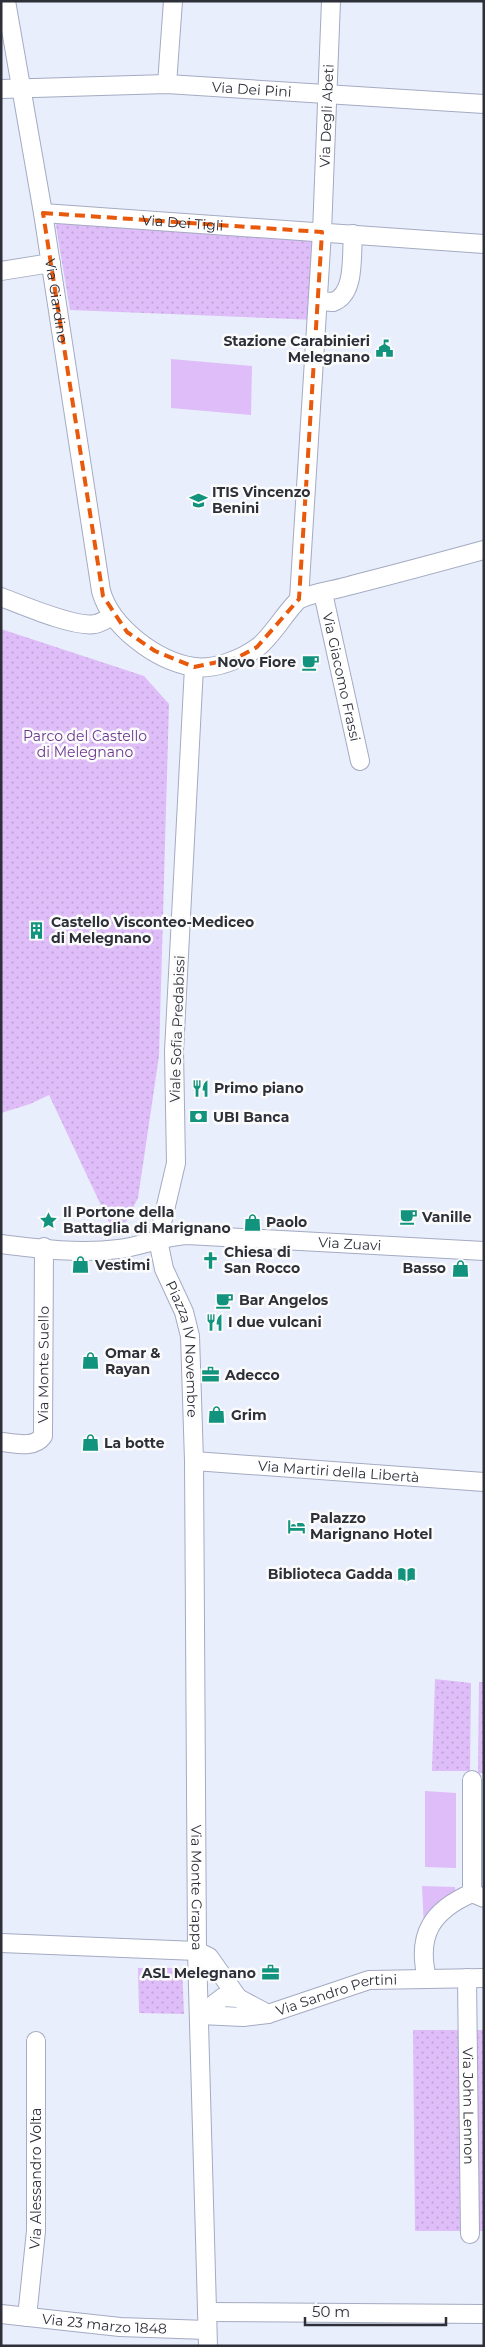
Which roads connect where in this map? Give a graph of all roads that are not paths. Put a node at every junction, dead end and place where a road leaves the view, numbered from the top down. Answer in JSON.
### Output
{"nodes":[{"id":1,"x":6,"y":1,"type":"edge"},
{"id":2,"x":174,"y":1,"type":"edge"},
{"id":3,"x":331,"y":1,"type":"edge"},
{"id":4,"x":167,"y":84,"type":"junction"},
{"id":5,"x":21,"y":88,"type":"junction"},
{"id":6,"x":1,"y":89,"type":"edge"},
{"id":7,"x":327,"y":94,"type":"junction"},
{"id":8,"x":484,"y":104,"type":"edge"},
{"id":9,"x":43,"y":213,"type":"junction"},
{"id":10,"x":322,"y":232,"type":"junction"},
{"id":11,"x":353,"y":234,"type":"junction"},
{"id":12,"x":484,"y":244,"type":"edge"},
{"id":13,"x":51,"y":264,"type":"junction"},
{"id":14,"x":1,"y":271,"type":"edge"},
{"id":15,"x":318,"y":301,"type":"junction"},
{"id":16,"x":484,"y":550,"type":"edge"},
{"id":17,"x":323,"y":593,"type":"junction"},
{"id":18,"x":1,"y":597,"type":"edge"},
{"id":19,"x":299,"y":600,"type":"junction"},
{"id":20,"x":108,"y":608,"type":"junction"},
{"id":21,"x":194,"y":667,"type":"junction"},
{"id":22,"x":360,"y":761,"type":"dead end"},
{"id":23,"x":158,"y":1240,"type":"junction"},
{"id":24,"x":1,"y":1244,"type":"edge"},
{"id":25,"x":44,"y":1247,"type":"junction"},
{"id":26,"x":484,"y":1251,"type":"edge"},
{"id":27,"x":1,"y":1442,"type":"edge"},
{"id":28,"x":194,"y":1461,"type":"junction"},
{"id":29,"x":484,"y":1482,"type":"edge"},
{"id":30,"x":472,"y":1780,"type":"dead end"},
{"id":31,"x":478,"y":1895,"type":"edge"},
{"id":32,"x":1,"y":1943,"type":"edge"},
{"id":33,"x":197,"y":1951,"type":"junction"},
{"id":34,"x":426,"y":1978,"type":"junction"},
{"id":35,"x":476,"y":1978,"type":"edge"},
{"id":36,"x":238,"y":1998,"type":"junction"},
{"id":37,"x":268,"y":2014,"type":"junction"},
{"id":38,"x":200,"y":2015,"type":"junction"},
{"id":39,"x":36,"y":2041,"type":"dead end"},
{"id":40,"x":470,"y":2234,"type":"dead end"},
{"id":41,"x":1,"y":2314,"type":"edge"},
{"id":42,"x":484,"y":2314,"type":"edge"},
{"id":43,"x":27,"y":2317,"type":"junction"},
{"id":44,"x":207,"y":2329,"type":"edge"}],
"edges":[{"from":1,"to":5,"type":"street","name":"Via Giardino"},
{"from":2,"to":4,"type":"street"},
{"from":3,"to":7,"type":"street","name":"Via Degli Abeti"},
{"from":4,"to":5,"type":"street","name":"Via Dei Pini"},
{"from":4,"to":7,"type":"street","name":"Via Dei Pini"},
{"from":5,"to":6,"type":"street","name":"Via Dei Pini"},
{"from":5,"to":9,"type":"street","name":"Via Giardino"},
{"from":7,"to":8,"type":"street","name":"Via Dei Pini"},
{"from":7,"to":10,"type":"street","name":"Via Degli Abeti"},
{"from":9,"to":10,"type":"street","name":"Via Dei Tigli"},
{"from":9,"to":13,"type":"street","name":"Via Giardino"},
{"from":10,"to":11,"type":"street","name":"Via Dei Tigli"},
{"from":10,"to":15,"type":"street","name":"Via Degli Abeti"},
{"from":11,"to":12,"type":"street"},
{"from":11,"to":15,"type":"street"},
{"from":13,"to":14,"type":"street"},
{"from":13,"to":20,"type":"street","name":"Via Giardino"},
{"from":15,"to":19,"type":"street","name":"Via Degli Abeti"},
{"from":16,"to":17,"type":"street","name":"Via Giacomo Frassi"},
{"from":17,"to":19,"type":"street","name":"Via Giacomo Frassi"},
{"from":17,"to":22,"type":"street","name":"Via Giacomo Frassi"},
{"from":18,"to":20,"type":"street"},
{"from":19,"to":21,"type":"street"},
{"from":20,"to":21,"type":"street"},
{"from":21,"to":23,"type":"street","name":"Viale Sofia Predabissi"},
{"from":23,"to":25,"type":"street","name":"Via Zuavi"},
{"from":23,"to":26,"type":"street","name":"Via Zuavi"},
{"from":23,"to":28,"type":"street","name":"Piazza IV Novembre"},
{"from":24,"to":25,"type":"street","name":"Via Zuavi"},
{"from":25,"to":27,"type":"street","name":"Via Monte Suello"},
{"from":28,"to":29,"type":"street","name":"Via Martiri della Libertà"},
{"from":28,"to":33,"type":"street","name":"Via Monte Grappa"},
{"from":30,"to":31,"type":"street"},
{"from":31,"to":34,"type":"street"},
{"from":32,"to":33,"type":"street"},
{"from":33,"to":36,"type":"street"},
{"from":33,"to":38,"type":"street","name":"Via Monte Grappa"},
{"from":34,"to":35,"type":"street","name":"Via Sandro Pertini"},
{"from":34,"to":37,"type":"street","name":"Via Sandro Pertini"},
{"from":35,"to":40,"type":"street","name":"Via John Lennon"},
{"from":36,"to":37,"type":"street","name":"Via Sandro Pertini"},
{"from":36,"to":38,"type":"street"},
{"from":37,"to":38,"type":"street"},
{"from":38,"to":44,"type":"street","name":"Via Monte Grappa"},
{"from":39,"to":43,"type":"street","name":"Via Alessandro Volta"},
{"from":41,"to":43,"type":"street","name":"Via 23 marzo 1848"},
{"from":42,"to":44,"type":"street","name":"Via 23 marzo 1848"},
{"from":43,"to":44,"type":"street","name":"Via 23 marzo 1848"}]}
